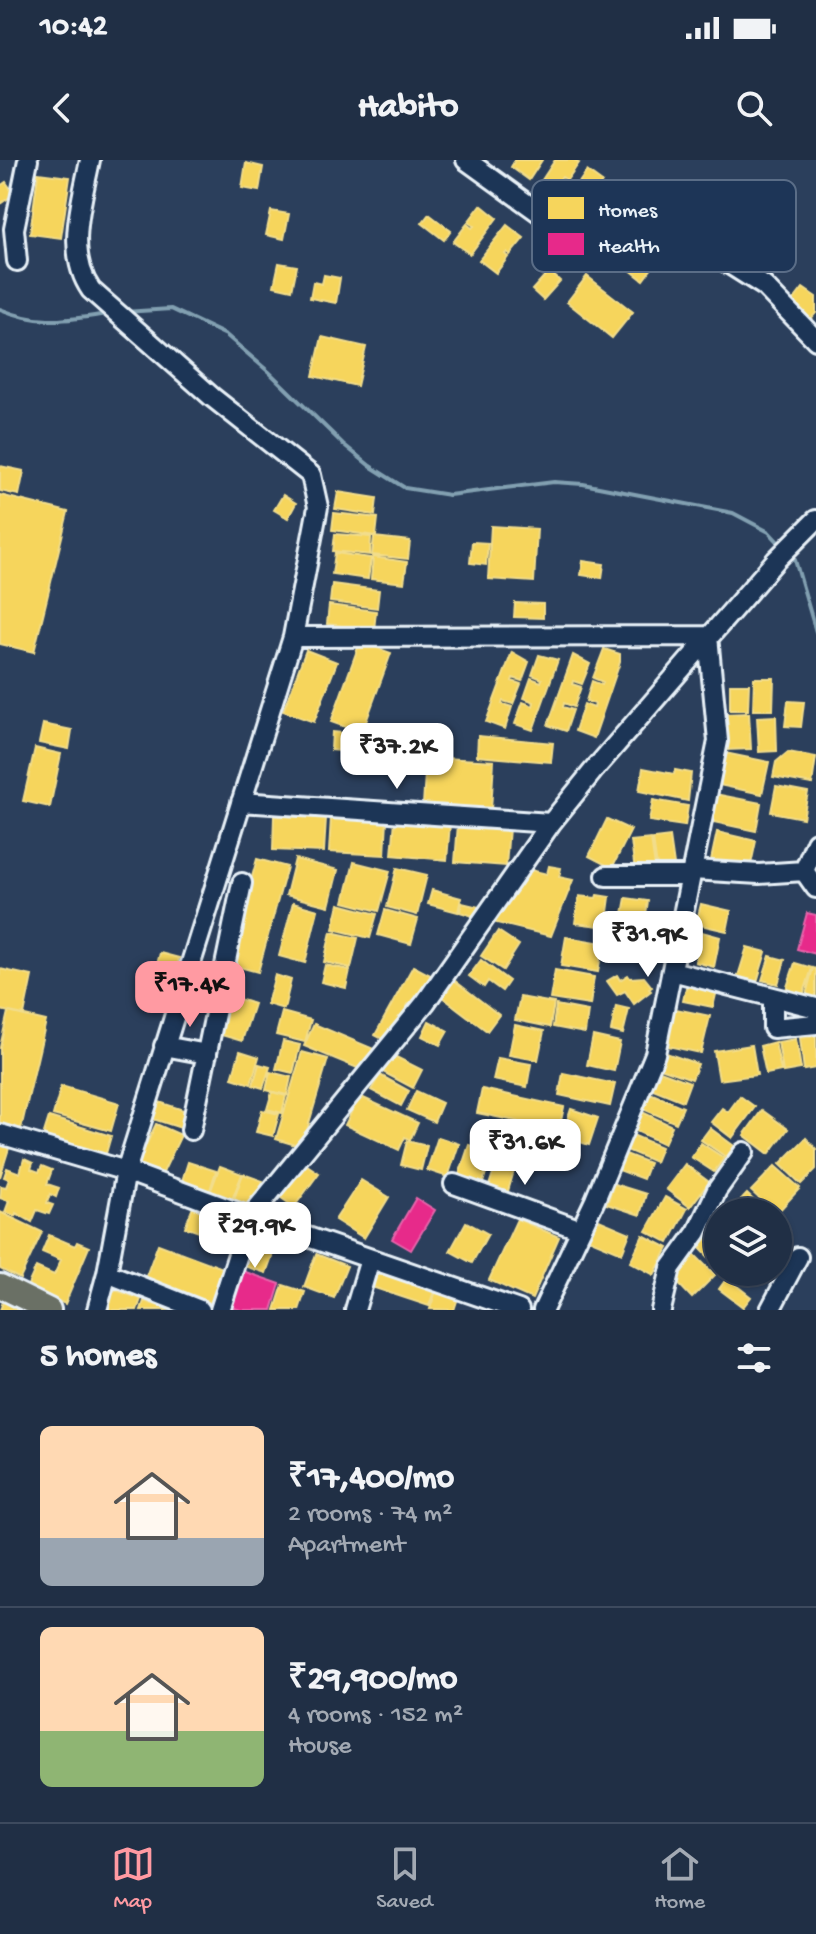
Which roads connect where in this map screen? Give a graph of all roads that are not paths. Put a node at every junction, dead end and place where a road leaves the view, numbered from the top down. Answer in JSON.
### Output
{"nodes":[{"id":1,"x":28,"y":160,"type":"edge"},
{"id":2,"x":90,"y":160,"type":"edge"},
{"id":3,"x":466,"y":160,"type":"edge"},
{"id":4,"x":532,"y":208,"type":"edge"},
{"id":5,"x":17,"y":261,"type":"dead end"},
{"id":6,"x":742,"y":272,"type":"edge"},
{"id":7,"x":816,"y":340,"type":"edge"},
{"id":8,"x":810,"y":524,"type":"edge"},
{"id":9,"x":708,"y":636,"type":"junction"},
{"id":10,"x":293,"y":637,"type":"junction"},
{"id":11,"x":241,"y":802,"type":"junction"},
{"id":12,"x":551,"y":823,"type":"junction"},
{"id":13,"x":816,"y":842,"type":"edge"},
{"id":14,"x":804,"y":871,"type":"junction"},
{"id":15,"x":691,"y":873,"type":"junction"},
{"id":16,"x":606,"y":876,"type":"dead end"},
{"id":17,"x":242,"y":883,"type":"dead end"},
{"id":18,"x":816,"y":888,"type":"edge"},
{"id":19,"x":672,"y":971,"type":"junction"},
{"id":20,"x":773,"y":997,"type":"junction"},
{"id":21,"x":816,"y":1008,"type":"edge"},
{"id":22,"x":816,"y":1024,"type":"edge"},
{"id":23,"x":164,"y":1046,"type":"junction"},
{"id":24,"x":207,"y":1054,"type":"junction"},
{"id":25,"x":191,"y":1130,"type":"dead end"},
{"id":26,"x":0,"y":1134,"type":"edge"},
{"id":27,"x":744,"y":1152,"type":"dead end"},
{"id":28,"x":126,"y":1171,"type":"junction"},
{"id":29,"x":454,"y":1184,"type":"dead end"},
{"id":30,"x":250,"y":1217,"type":"junction"},
{"id":31,"x":581,"y":1230,"type":"junction"},
{"id":32,"x":798,"y":1257,"type":"dead end"},
{"id":33,"x":370,"y":1259,"type":"junction"},
{"id":34,"x":107,"y":1273,"type":"junction"},
{"id":35,"x":0,"y":1286,"type":"edge"},
{"id":36,"x":49,"y":1310,"type":"edge"},
{"id":37,"x":97,"y":1310,"type":"edge"},
{"id":38,"x":200,"y":1310,"type":"edge"},
{"id":39,"x":220,"y":1310,"type":"edge"},
{"id":40,"x":355,"y":1310,"type":"edge"},
{"id":41,"x":519,"y":1310,"type":"edge"},
{"id":42,"x":543,"y":1310,"type":"edge"},
{"id":43,"x":661,"y":1310,"type":"edge"},
{"id":44,"x":770,"y":1310,"type":"edge"}],
"edges":[{"from":1,"to":5,"type":"street"},
{"from":2,"to":10,"type":"street"},
{"from":3,"to":4,"type":"street"},
{"from":6,"to":7,"type":"street"},
{"from":8,"to":9,"type":"street"},
{"from":9,"to":10,"type":"street"},
{"from":9,"to":12,"type":"street"},
{"from":9,"to":15,"type":"street"},
{"from":10,"to":11,"type":"street"},
{"from":11,"to":12,"type":"street"},
{"from":11,"to":23,"type":"street"},
{"from":12,"to":30,"type":"street"},
{"from":13,"to":14,"type":"street"},
{"from":14,"to":15,"type":"street"},
{"from":14,"to":18,"type":"street"},
{"from":15,"to":16,"type":"street"},
{"from":15,"to":19,"type":"street"},
{"from":17,"to":24,"type":"street"},
{"from":19,"to":20,"type":"street"},
{"from":19,"to":31,"type":"street"},
{"from":20,"to":21,"type":"street"},
{"from":20,"to":22,"type":"street"},
{"from":23,"to":24,"type":"street"},
{"from":23,"to":28,"type":"street"},
{"from":24,"to":25,"type":"street"},
{"from":26,"to":28,"type":"street"},
{"from":27,"to":43,"type":"street"},
{"from":28,"to":30,"type":"street"},
{"from":28,"to":34,"type":"street"},
{"from":29,"to":31,"type":"street"},
{"from":30,"to":33,"type":"street"},
{"from":30,"to":39,"type":"street"},
{"from":31,"to":42,"type":"street"},
{"from":32,"to":44,"type":"street"},
{"from":33,"to":40,"type":"street"},
{"from":33,"to":41,"type":"street"},
{"from":34,"to":37,"type":"street"},
{"from":34,"to":38,"type":"street"},
{"from":35,"to":36,"type":"main road"}]}
